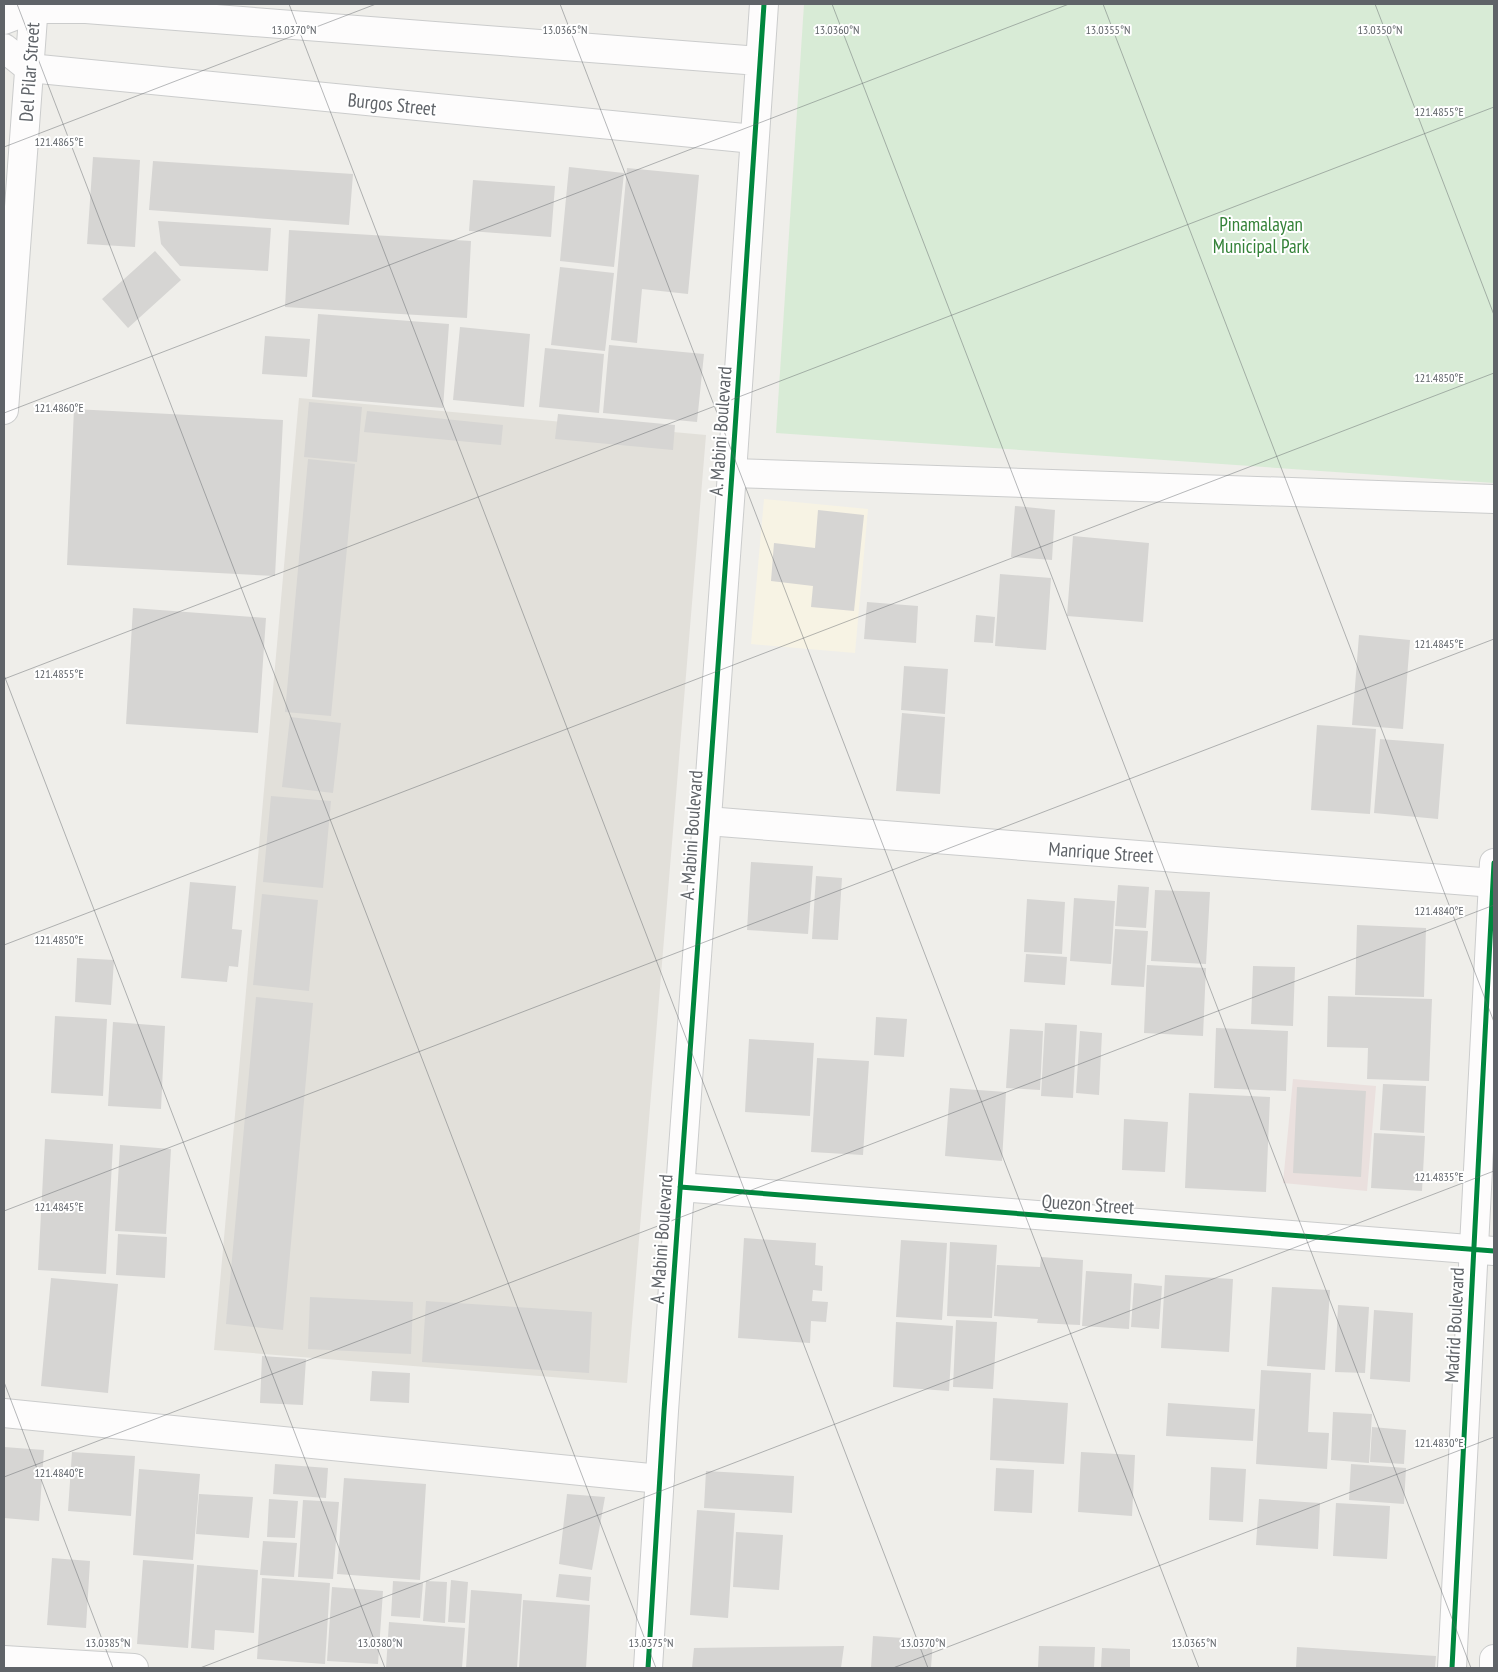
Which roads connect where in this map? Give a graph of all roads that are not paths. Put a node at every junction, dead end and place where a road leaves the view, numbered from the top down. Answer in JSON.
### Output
{"nodes":[{"id":1,"x":764,"y":4,"type":"edge"},
{"id":2,"x":34,"y":6,"type":"edge"},
{"id":3,"x":4,"y":20,"type":"edge"},
{"id":4,"x":4,"y":48,"type":"edge"},
{"id":5,"x":759,"y":61,"type":"junction"},
{"id":6,"x":29,"y":68,"type":"junction"},
{"id":7,"x":754,"y":139,"type":"junction"},
{"id":8,"x":4,"y":410,"type":"edge"},
{"id":9,"x":732,"y":473,"type":"junction"},
{"id":10,"x":1494,"y":499,"type":"edge"},
{"id":11,"x":707,"y":822,"type":"junction"},
{"id":12,"x":1494,"y":876,"type":"edge"},
{"id":13,"x":680,"y":1187,"type":"junction"},
{"id":14,"x":1484,"y":1250,"type":"edge"},
{"id":15,"x":4,"y":1413,"type":"edge"},
{"id":16,"x":660,"y":1479,"type":"junction"},
{"id":17,"x":1494,"y":1659,"type":"edge"},
{"id":18,"x":4,"y":1660,"type":"edge"},
{"id":19,"x":134,"y":1668,"type":"edge"},
{"id":20,"x":648,"y":1668,"type":"edge"},
{"id":21,"x":1452,"y":1668,"type":"edge"},
{"id":22,"x":1494,"y":1668,"type":"edge"}],
"edges":[{"from":1,"to":5,"type":"street","name":"A. Mabini Boulevard"},
{"from":2,"to":3,"type":"street"},
{"from":2,"to":5,"type":"street"},
{"from":2,"to":6,"type":"street","name":"Del Pilar Street"},
{"from":4,"to":6,"type":"street"},
{"from":5,"to":7,"type":"street","name":"A. Mabini Boulevard"},
{"from":6,"to":7,"type":"street","name":"Burgos Street"},
{"from":6,"to":8,"type":"street","name":"Del Pilar Street"},
{"from":7,"to":9,"type":"street","name":"A. Mabini Boulevard"},
{"from":9,"to":10,"type":"street"},
{"from":9,"to":11,"type":"street","name":"A. Mabini Boulevard"},
{"from":11,"to":12,"type":"street","name":"Manrique Street"},
{"from":11,"to":13,"type":"street","name":"A. Mabini Boulevard"},
{"from":12,"to":14,"type":"street","name":"Madrid Boulevard"},
{"from":13,"to":14,"type":"street","name":"Quezon Street"},
{"from":13,"to":16,"type":"street","name":"A. Mabini Boulevard"},
{"from":14,"to":21,"type":"street","name":"Madrid Boulevard"},
{"from":15,"to":16,"type":"street"},
{"from":16,"to":20,"type":"street","name":"A. Mabini Boulevard"},
{"from":17,"to":22,"type":"street"},
{"from":18,"to":19,"type":"street"}]}
